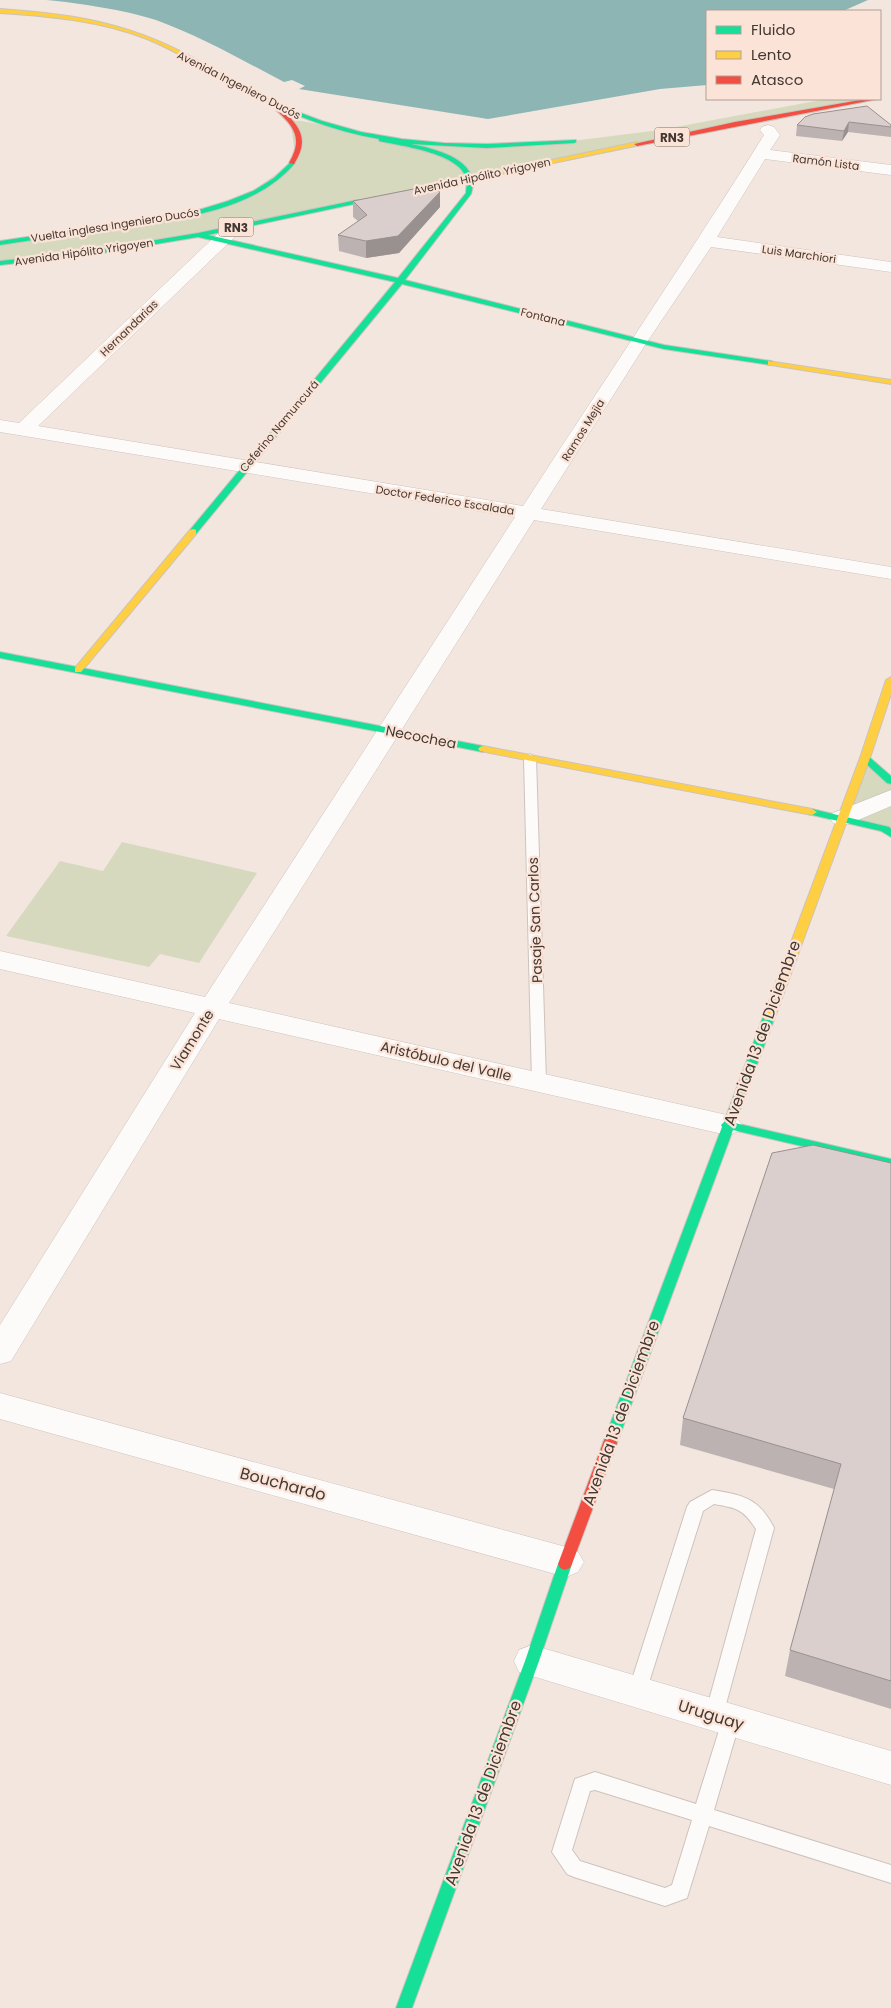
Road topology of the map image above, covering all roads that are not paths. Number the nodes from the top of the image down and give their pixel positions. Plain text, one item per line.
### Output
1 (0, 11) edge
2 (821, 100) edge
3 (856, 100) edge
4 (271, 104) junction
5 (736, 124) junction
6 (323, 125) junction
7 (660, 130) junction
8 (768, 130) joint
9 (624, 135) dead end
10 (584, 140) dead end
11 (760, 154) junction
12 (511, 157) dead end
13 (476, 163) dead end
14 (462, 166) junction
15 (442, 169) dead end
16 (891, 170) edge
17 (469, 178) junction
18 (261, 204) dead end
19 (229, 233) junction
20 (198, 235) junction
21 (706, 241) junction
22 (0, 243) edge
23 (0, 257) edge
24 (0, 263) edge
25 (891, 267) edge
26 (400, 281) junction
27 (638, 342) junction
28 (891, 382) edge
29 (0, 426) edge
30 (23, 430) junction
31 (245, 468) junction
32 (529, 514) junction
33 (891, 573) edge
34 (0, 655) edge
35 (78, 670) junction
36 (891, 680) edge
37 (390, 731) junction
38 (530, 758) junction
39 (864, 758) junction
40 (891, 781) edge
41 (891, 797) edge
42 (842, 818) junction
43 (891, 834) edge
44 (0, 960) edge
45 (211, 1009) junction
46 (540, 1082) junction
47 (728, 1125) junction
48 (891, 1163) edge
49 (0, 1352) edge
50 (0, 1406) edge
51 (566, 1562) junction
52 (532, 1661) junction
53 (637, 1692) junction
54 (722, 1718) junction
55 (891, 1768) edge
56 (704, 1816) junction
57 (891, 1874) edge
58 (404, 2008) edge

1 - 4 main road, Avenida Ingeniero Ducós
2 - 7 main road, RN3
3 - 5 main road, Avenida Hipólito Yrigoyen / RN3
4 - 6 main road, Avenida Ingeniero Ducós
4 - 22 main road, Vuelta inglesa Ingeniero Ducós
5 - 8 main road
5 - 17 main road, Avenida Hipólito Yrigoyen / RN3
6 - 10 main road, Avenida Ingeniero Ducós
6 - 14 main road
7 - 9 main road, RN3
7 - 12 main road
8 - 11 street, Ramos Mejia
11 - 16 street, Ramón Lista
11 - 21 street, Ramos Mejia
13 - 14 main road
14 - 15 main road
14 - 17 main road
17 - 19 main road, Avenida Hipólito Yrigoyen / RN3
17 - 26 main road, Ceferino Namuncurá
18 - 23 main road
19 - 20 main road, Avenida Hipólito Yrigoyen / RN3
19 - 20 main road, Fontana
19 - 26 main road, Fontana
19 - 30 street, Hernandarias
20 - 24 main road, Avenida Hipólito Yrigoyen / RN3
21 - 25 street, Luis Marchiori
21 - 27 street, Ramos Mejia
26 - 27 main road, Fontana
26 - 31 main road, Ceferino Namuncurá
27 - 28 main road, Fontana
27 - 32 street, Ramos Mejia
29 - 30 street, Doctor Federico Escalada
30 - 31 street, Doctor Federico Escalada
31 - 32 street, Doctor Federico Escalada
31 - 35 main road, Ceferino Namuncurá
32 - 33 street, Doctor Federico Escalada
32 - 37 street, Ramos Mejia
34 - 35 main road, Necochea
35 - 37 main road, Necochea
36 - 39 main road, Avenida 13 de Diciembre
37 - 38 main road, Necochea
37 - 45 street, Viamonte
38 - 42 main road, Necochea
38 - 46 lane, Pasaje San Carlos
39 - 40 main road
39 - 42 main road, Avenida 13 de Diciembre
41 - 42 street
42 - 43 main road, Necochea
42 - 47 main road, Avenida 13 de Diciembre
44 - 45 street, Aristóbulo del Valle
45 - 46 street, Aristóbulo del Valle
45 - 49 street, Viamonte
46 - 47 street, Aristóbulo del Valle
47 - 48 main road, Aristóbulo del Valle
47 - 51 main road, Avenida 13 de Diciembre
50 - 51 street, Bouchardo
51 - 52 main road, Avenida 13 de Diciembre
52 - 53 street, Uruguay
52 - 58 main road, Avenida 13 de Diciembre
53 - 54 street, Uruguay
53 - 54 lane
54 - 55 street, Uruguay
54 - 56 lane
56 - 56 lane
56 - 57 lane

